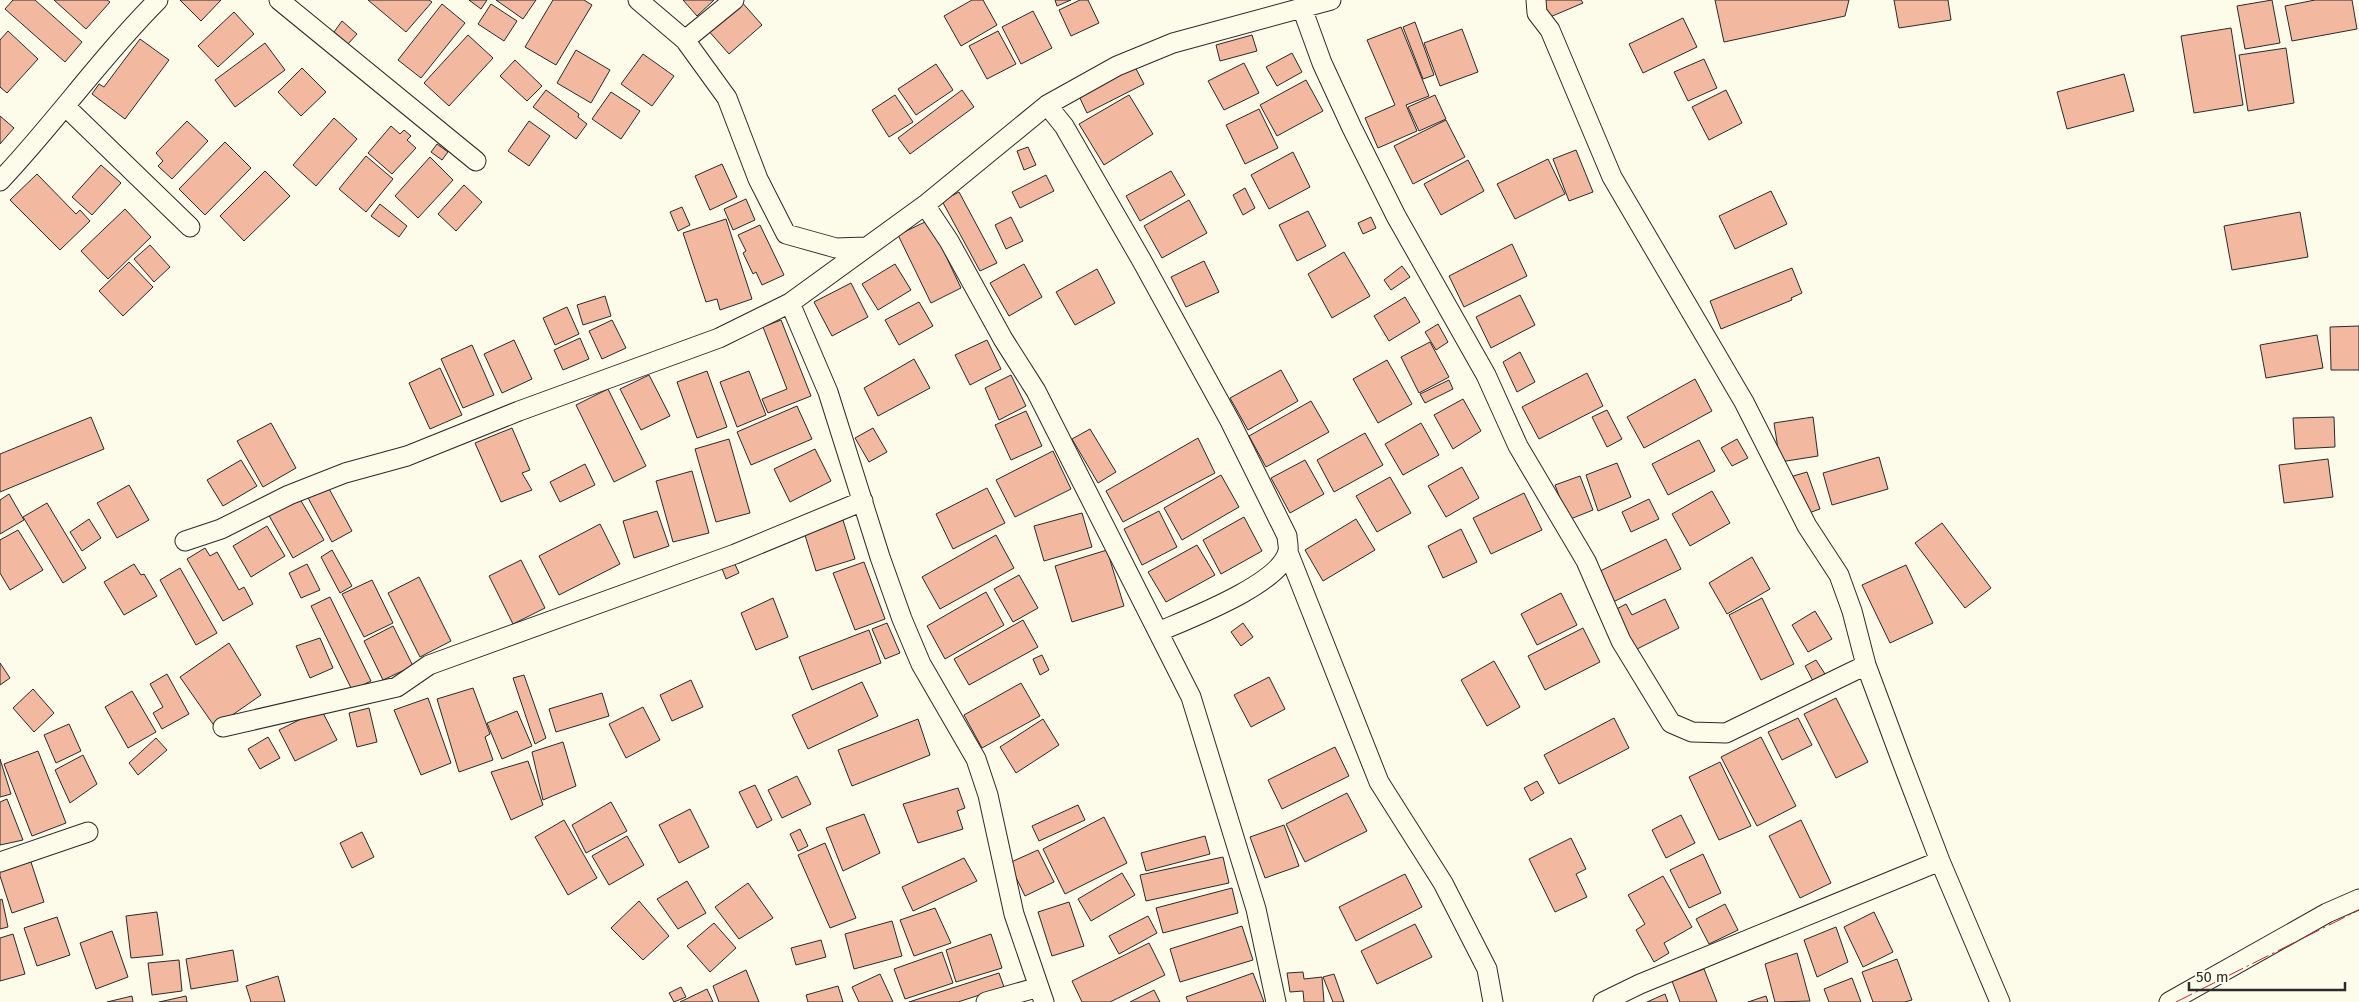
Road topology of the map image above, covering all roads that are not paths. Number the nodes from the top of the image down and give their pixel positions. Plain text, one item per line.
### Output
1 (158, 0) edge
2 (278, 0) edge
3 (638, 0) edge
4 (734, 0) edge
5 (1331, 0) edge
6 (1536, 0) edge
7 (1302, 8) junction
8 (685, 40) junction
9 (1047, 105) junction
10 (65, 106) junction
11 (476, 161) dead end
12 (0, 181) edge
13 (925, 206) junction
14 (190, 227) dead end
15 (866, 247) junction
16 (790, 303) junction
17 (863, 501) junction
18 (185, 541) dead end
19 (1288, 552) junction
20 (1158, 632) junction
21 (1866, 665) junction
22 (223, 727) dead end
23 (88, 832) dead end
24 (1940, 861) junction
25 (0, 862) edge
26 (2359, 899) edge
27 (1042, 994) edge
28 (986, 1002) edge
29 (1276, 1002) edge
30 (1493, 1002) edge
31 (1603, 1002) edge
32 (2000, 1002) edge
33 (2169, 1002) edge

1 - 10 street
2 - 11 street
3 - 8 street
4 - 8 street
5 - 7 street
6 - 21 street
7 - 9 street
7 - 21 street
8 - 15 street
9 - 13 street
9 - 19 street
10 - 12 street
10 - 14 street
13 - 15 street
13 - 20 street
15 - 16 street
16 - 17 street
16 - 18 street
17 - 22 street
17 - 27 street
19 - 20 street
19 - 30 street
20 - 29 street
21 - 24 street
23 - 25 street
24 - 31 street
24 - 32 street
26 - 33 street
27 - 28 street

